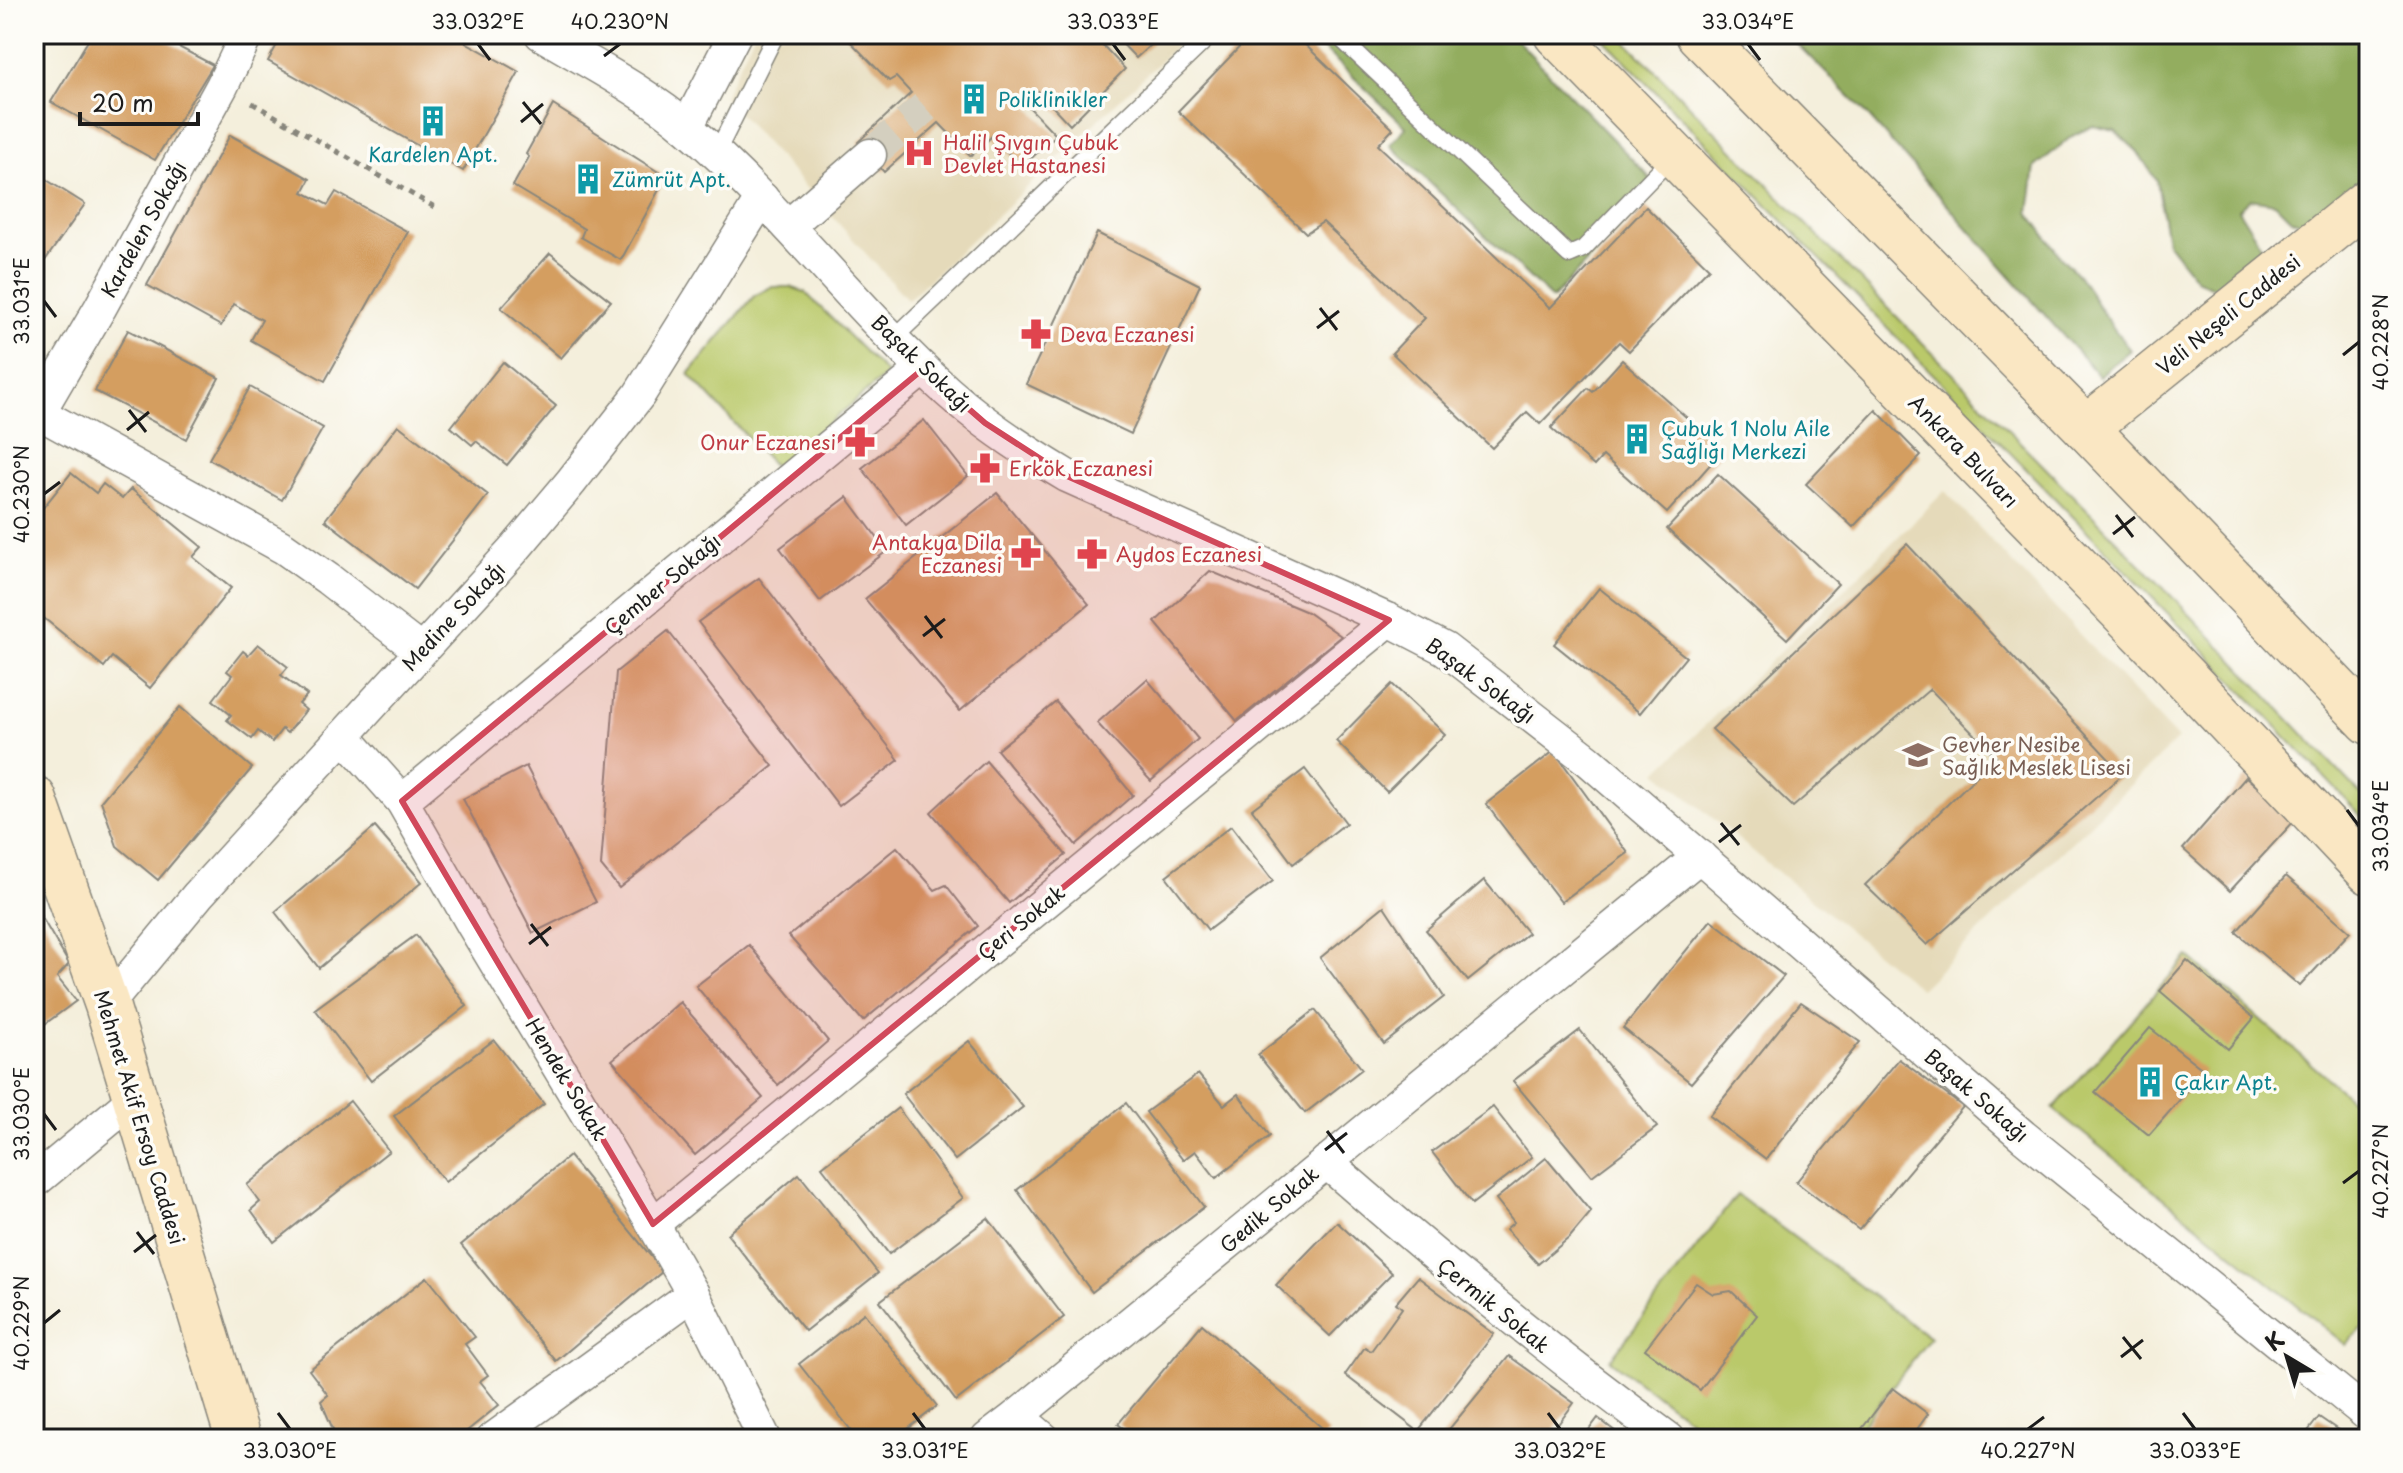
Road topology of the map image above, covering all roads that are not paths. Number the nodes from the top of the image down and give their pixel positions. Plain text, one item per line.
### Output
1 (247, 34) edge
2 (541, 34) edge
3 (735, 34) edge
4 (776, 34) edge
5 (1212, 34) edge
6 (1336, 34) edge
7 (1556, 34) edge
8 (1698, 34) edge
9 (687, 127) junction
10 (716, 154) junction
11 (870, 155) tunnel mouth
12 (1674, 155) junction
13 (762, 198) junction
14 (2369, 200) edge
15 (788, 226) junction
16 (894, 338) junction
17 (923, 369) junction
18 (36, 417) edge
19 (2086, 428) junction
20 (1389, 620) junction
21 (421, 651) junction
22 (2369, 722) edge
23 (344, 736) junction
24 (34, 798) edge
25 (402, 801) junction
26 (1700, 856) junction
27 (2369, 872) edge
28 (107, 1005) junction
29 (135, 1098) junction
30 (1326, 1162) junction
31 (34, 1182) edge
32 (653, 1224) junction
33 (693, 1294) junction
34 (1017, 1416) junction
35 (2369, 1416) edge
36 (238, 1439) edge
37 (493, 1439) edge
38 (765, 1439) edge
39 (987, 1439) edge
40 (1044, 1439) edge
41 (1669, 1439) edge

1 - 18 street, Kardelen Sokağı
2 - 9 street, Başak Sokağı
3 - 9 street
4 - 10 lane
5 - 16 lane
6 - 12 lane
7 - 12 main road, Ankara Bulvarı
8 - 19 main road
9 - 10 street, Başak Sokağı
10 - 13 street, Başak Sokağı
11 - 15 street
12 - 27 main road, Ankara Bulvarı
13 - 15 street, Başak Sokağı
13 - 21 street, Medine Sokağı
14 - 19 main road, Veli Neşeli Caddesi
15 - 16 street, Başak Sokağı
16 - 17 street, Başak Sokağı
17 - 20 street, Başak Sokağı
17 - 25 street, Çember Sokağı
18 - 21 street
19 - 22 main road
20 - 26 street, Başak Sokağı
20 - 32 street, Çeri Sokak
21 - 23 street, Medine Sokağı
23 - 25 street, Hendek Sokak
23 - 28 street, Medine Sokağı
24 - 28 main road, Mehmet Akif Ersoy Caddesi
25 - 32 street, Hendek Sokak
26 - 30 street, Gedik Sokak
26 - 35 street, Başak Sokağı
28 - 29 main road, Mehmet Akif Ersoy Caddesi
29 - 31 street
29 - 36 main road, Mehmet Akif Ersoy Caddesi
30 - 34 street, Gedik Sokak
30 - 41 street, Çermik Sokak
32 - 33 street, Hendek Sokak
33 - 37 street
33 - 38 street, Hendek Sokak
34 - 39 street, Gedik Sokak
34 - 40 street

